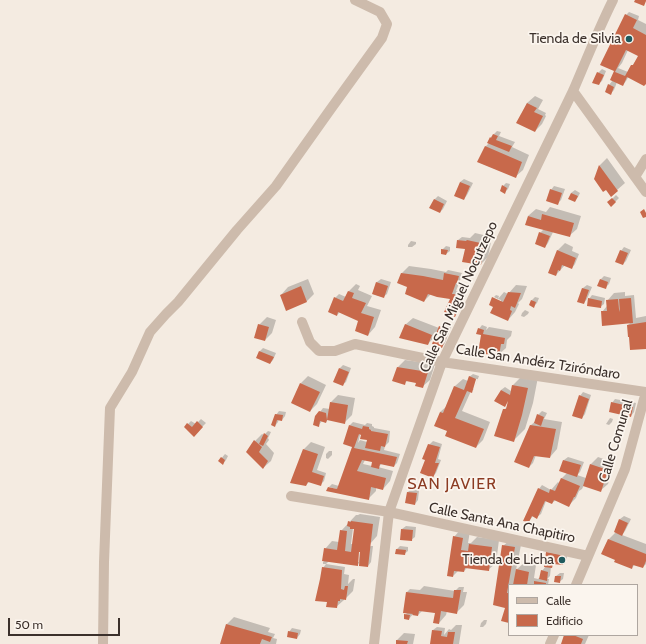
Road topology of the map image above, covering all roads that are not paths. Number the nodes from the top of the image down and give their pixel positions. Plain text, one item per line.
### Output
1 (355, 0) edge
2 (613, 0) edge
3 (573, 91) junction
4 (646, 158) edge
5 (635, 177) junction
6 (646, 192) edge
7 (302, 322) dead end
8 (442, 362) junction
9 (646, 393) edge
10 (291, 496) dead end
11 (389, 512) junction
12 (588, 556) junction
13 (576, 584) edge
14 (103, 644) edge
15 (374, 644) edge

1 - 14 street
2 - 3 street, Calle San Miguel Nocutzepo
3 - 5 street
3 - 8 street, Calle San Miguel Nocutzepo
4 - 5 street
5 - 6 street
7 - 8 street, Calle San Andérz Tziróndaro
8 - 9 street, Calle San Andérz Tziróndaro
8 - 11 street, Calle San Miguel Nocutzepo
9 - 12 street, Calle Comunal
10 - 11 street, Calle Santa Ana Chapitiro
11 - 12 street, Calle Santa Ana Chapitiro
11 - 15 street, Calle San Miguel Nocutzepo
12 - 13 street, Calle Comunal

